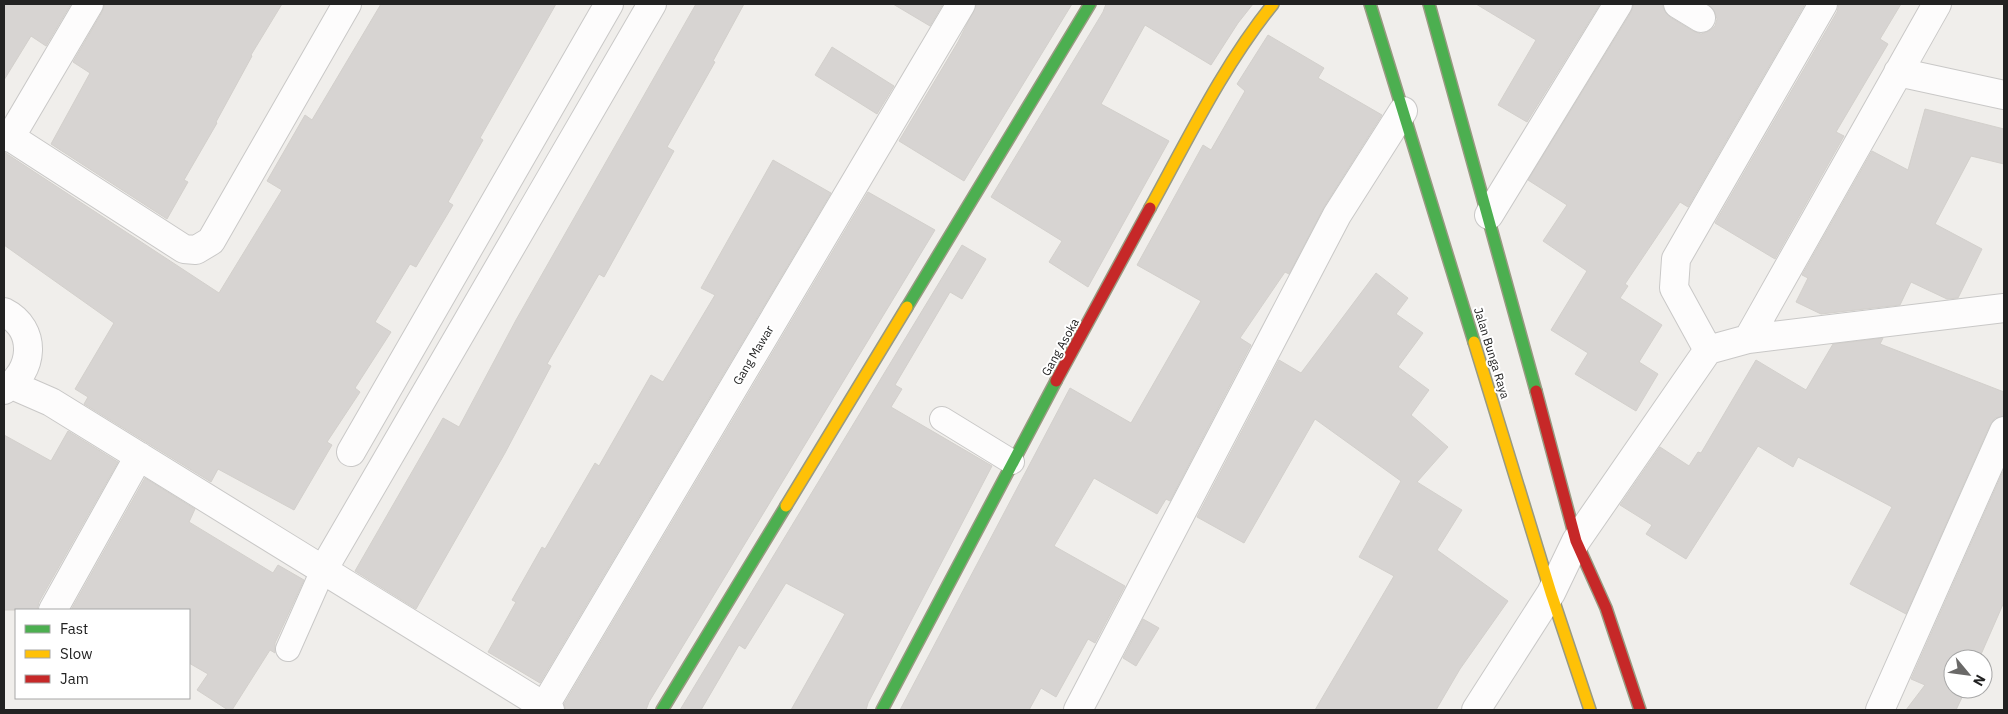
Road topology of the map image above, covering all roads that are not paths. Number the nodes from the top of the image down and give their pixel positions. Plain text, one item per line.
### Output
1 (89, 4) edge
2 (347, 4) edge
3 (608, 4) edge
4 (652, 4) edge
5 (961, 4) edge
6 (1090, 4) edge
7 (1273, 4) edge
8 (1370, 4) edge
9 (1430, 4) edge
10 (1618, 4) edge
11 (1678, 4) edge
12 (1822, 4) edge
13 (1937, 4) edge
14 (1701, 18) dead end
15 (1898, 72) junction
16 (2004, 95) edge
17 (1403, 111) junction
18 (7, 135) edge
19 (1489, 215) junction
20 (2004, 308) edge
21 (4, 312) edge
22 (1748, 339) junction
23 (1708, 350) junction
24 (8, 387) edge
25 (942, 419) dead end
26 (2004, 431) edge
27 (351, 452) dead end
28 (139, 456) junction
29 (1012, 462) junction
30 (1576, 541) junction
31 (323, 570) junction
32 (1551, 593) junction
33 (54, 609) edge
34 (288, 649) dead end
35 (547, 708) edge
36 (662, 710) edge
37 (882, 710) edge
38 (1078, 710) edge
39 (1476, 710) edge
40 (1590, 710) edge
41 (1640, 710) edge
42 (1880, 710) edge

1 - 18 street
2 - 18 street
3 - 27 street
4 - 31 street
5 - 35 street, Gang Mawar
6 - 36 street
7 - 29 street, Gang Asoka
8 - 17 street, Jalan Bunga Raya
9 - 19 street
10 - 19 street
11 - 14 street
12 - 23 street
13 - 15 street
15 - 16 street
15 - 22 street
17 - 32 street, Jalan Bunga Raya
17 - 38 street
19 - 30 street
20 - 22 street
21 - 24 street
22 - 23 street
23 - 30 street
24 - 28 street
25 - 29 lane
26 - 42 street
28 - 31 street
28 - 33 street
29 - 37 street, Gang Asoka
30 - 32 street
30 - 41 street
31 - 34 lane
31 - 35 street
32 - 39 street
32 - 40 street, Jalan Bunga Raya

